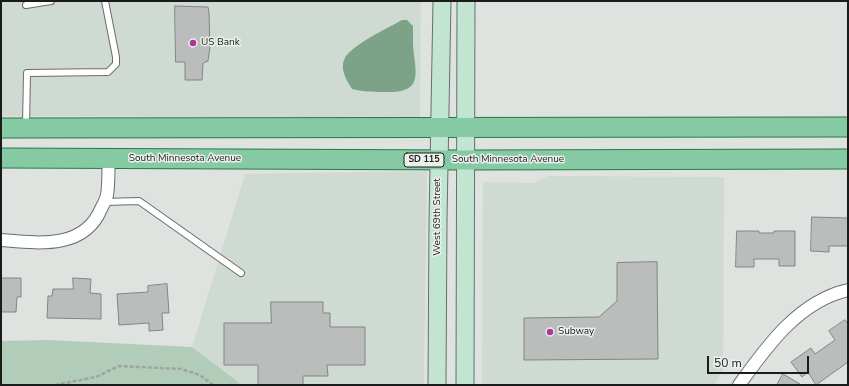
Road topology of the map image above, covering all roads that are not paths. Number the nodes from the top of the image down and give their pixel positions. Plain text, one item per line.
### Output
1 (51, 1) edge
2 (105, 1) edge
3 (442, 1) edge
4 (466, 1) edge
5 (26, 5) dead end
6 (848, 127) edge
7 (1, 128) edge
8 (26, 128) junction
9 (440, 128) junction
10 (465, 128) junction
11 (1, 158) edge
12 (109, 158) junction
13 (848, 159) edge
14 (438, 160) junction
15 (466, 160) junction
16 (104, 202) junction
17 (1, 240) edge
18 (241, 273) dead end
19 (848, 290) edge
20 (437, 385) edge
21 (465, 385) edge
22 (739, 385) edge

1 - 5 lane
2 - 8 lane
3 - 9 main road, West 69th Street
4 - 10 main road
6 - 10 main road
7 - 8 main road
8 - 9 main road
9 - 10 main road
9 - 14 main road, West 69th Street
10 - 15 main road
11 - 12 main road, South Minnesota Avenue / SD 115
12 - 14 main road, South Minnesota Avenue / SD 115
12 - 16 street
13 - 15 main road, South Minnesota Avenue / SD 115
14 - 15 main road, South Minnesota Avenue / SD 115
14 - 20 main road, West 69th Street
15 - 21 main road
16 - 17 street
16 - 18 lane
19 - 22 street

